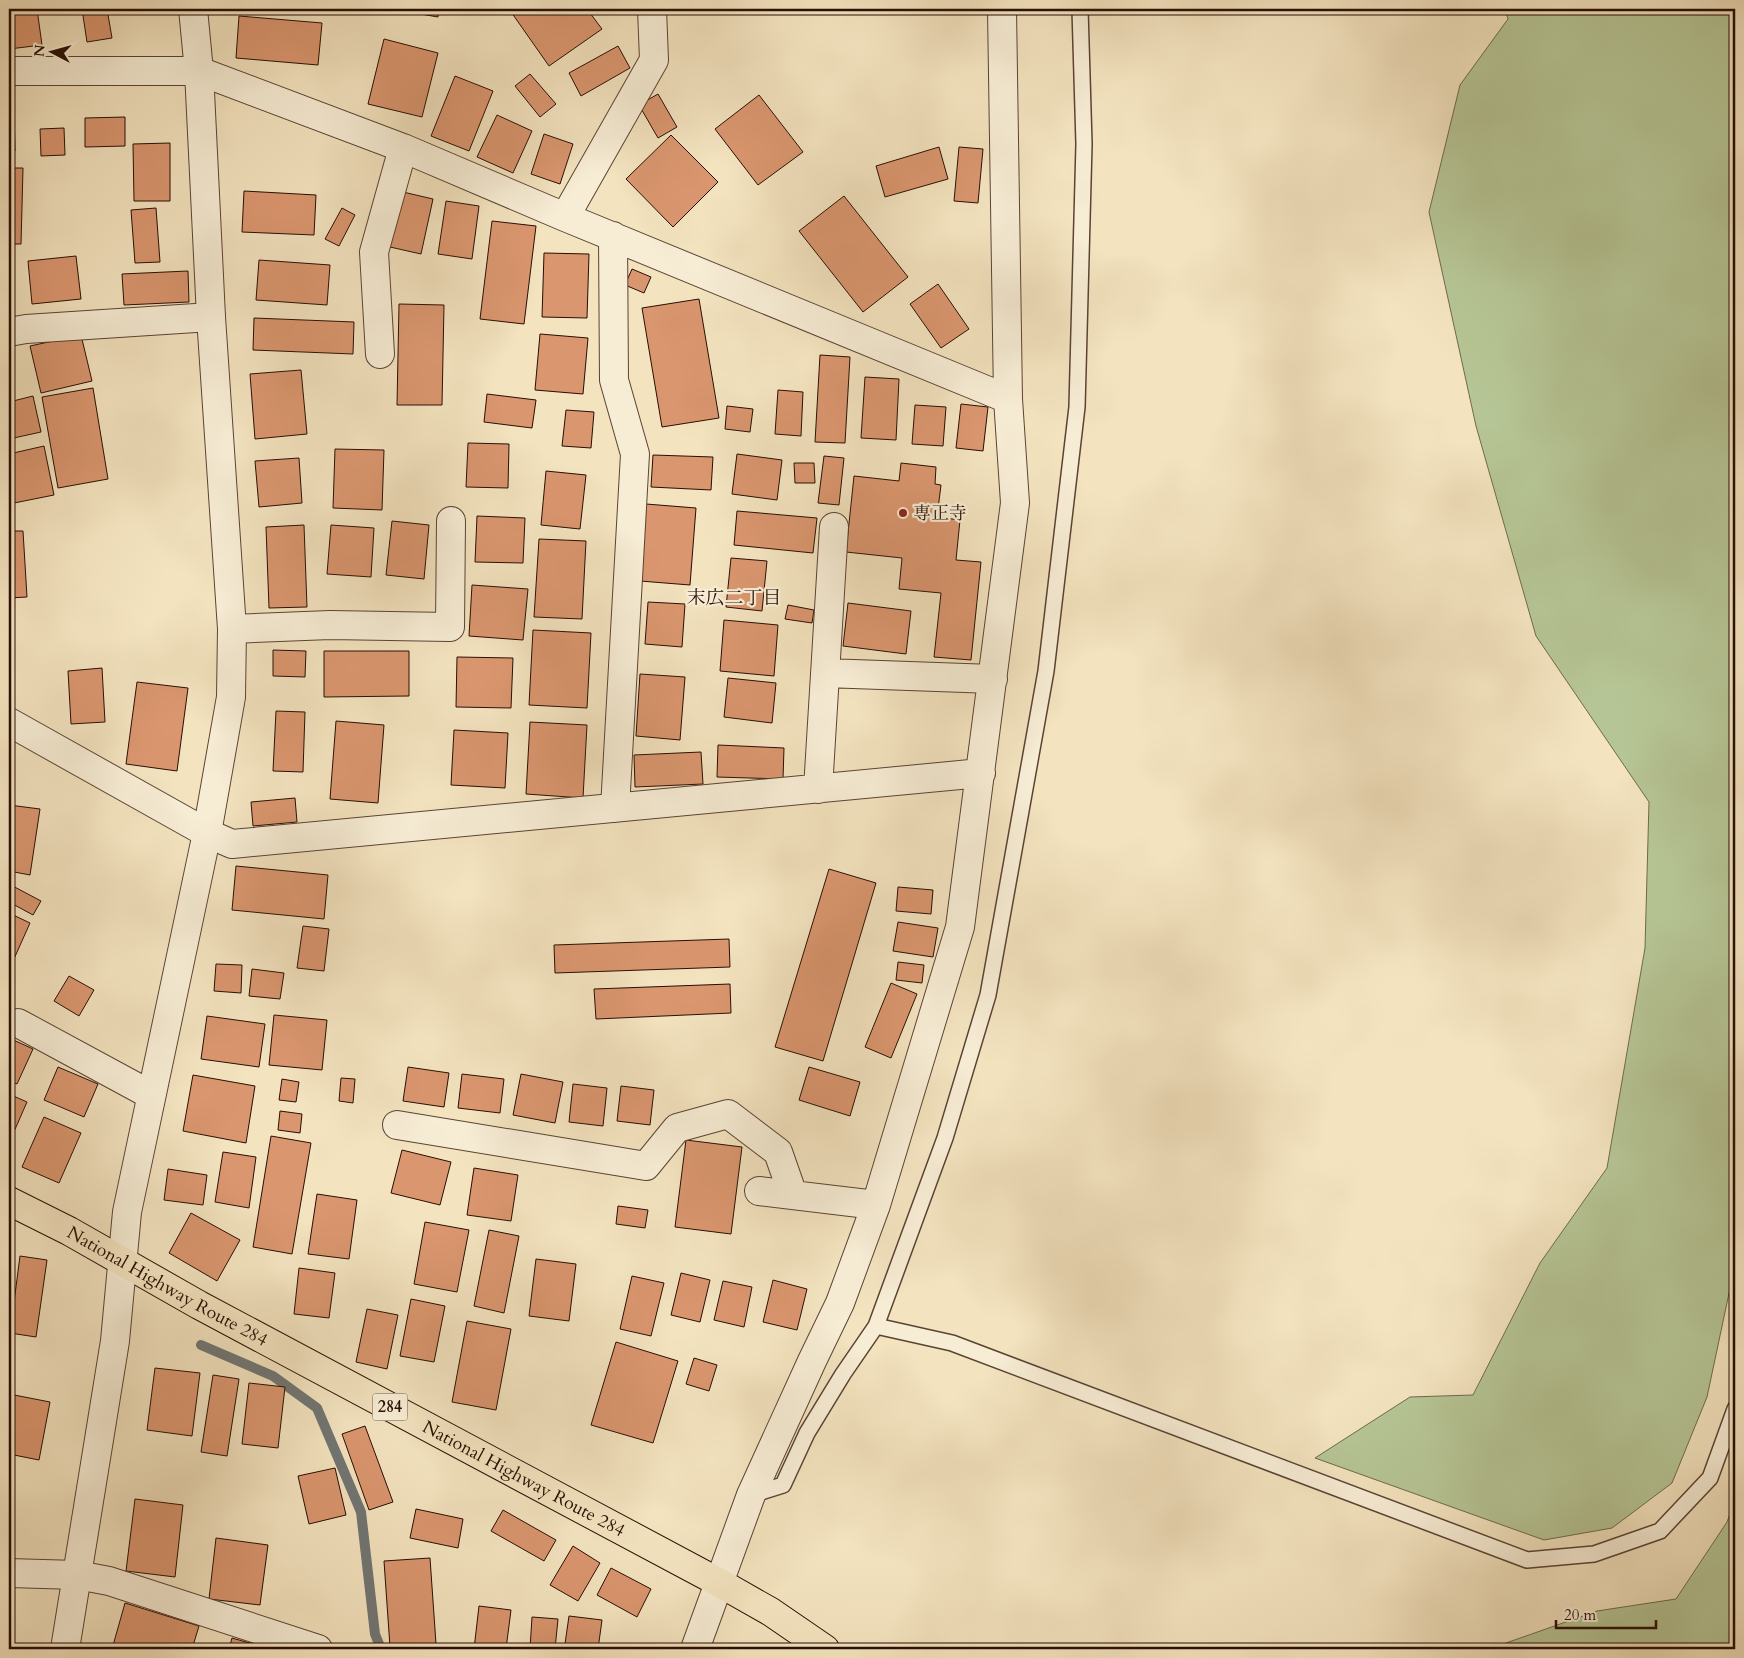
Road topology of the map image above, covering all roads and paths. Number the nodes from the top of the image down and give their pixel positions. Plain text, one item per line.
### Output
1 (193, 9) edge
2 (652, 9) edge
3 (1002, 9) edge
4 (1080, 9) edge
5 (9, 71) edge
6 (199, 71) junction
7 (403, 148) junction
8 (565, 217) junction
9 (613, 236) junction
10 (211, 317) junction
11 (9, 332) edge
12 (380, 354) dead end
13 (1008, 400) junction
14 (450, 521) dead end
15 (834, 527) dead end
16 (232, 629) junction
17 (825, 673) junction
18 (993, 679) junction
19 (9, 722) edge
20 (981, 773) junction
21 (818, 789) junction
22 (615, 808) junction
23 (207, 833) junction
24 (18, 1022) dead end
25 (151, 1095) junction
26 (397, 1125) dead end
27 (759, 1191) dead end
28 (793, 1195) junction
29 (9, 1201) edge
30 (876, 1205) junction
31 (121, 1262) junction
32 (876, 1326) junction
33 (1735, 1409) edge
34 (751, 1495) junction
35 (9, 1573) edge
36 (77, 1575) junction
37 (720, 1583) junction
38 (66, 1649) edge
39 (318, 1649) edge
40 (695, 1649) edge
41 (824, 1649) edge

1 - 6 street
2 - 8 street
3 - 13 street
4 - 32 lane
5 - 6 street
6 - 7 street
6 - 10 street
7 - 8 street
7 - 12 street
8 - 9 street
9 - 13 street
9 - 22 street
10 - 11 street
10 - 16 street
13 - 18 street
14 - 16 street
15 - 17 street
16 - 23 street
17 - 18 street
17 - 21 street
18 - 20 street
19 - 23 street
20 - 21 street
20 - 30 street
21 - 22 street
22 - 23 street
23 - 25 street
24 - 25 street
25 - 31 street
26 - 28 street
27 - 28 street
28 - 30 street
29 - 31 highway, National Highway Route 284 / 284
30 - 34 street
31 - 36 street
31 - 37 highway, National Highway Route 284 / 284
32 - 33 lane
32 - 34 lane
34 - 37 street
35 - 36 street
36 - 38 street
36 - 39 street
37 - 40 street
37 - 41 highway, National Highway Route 284 / 284

